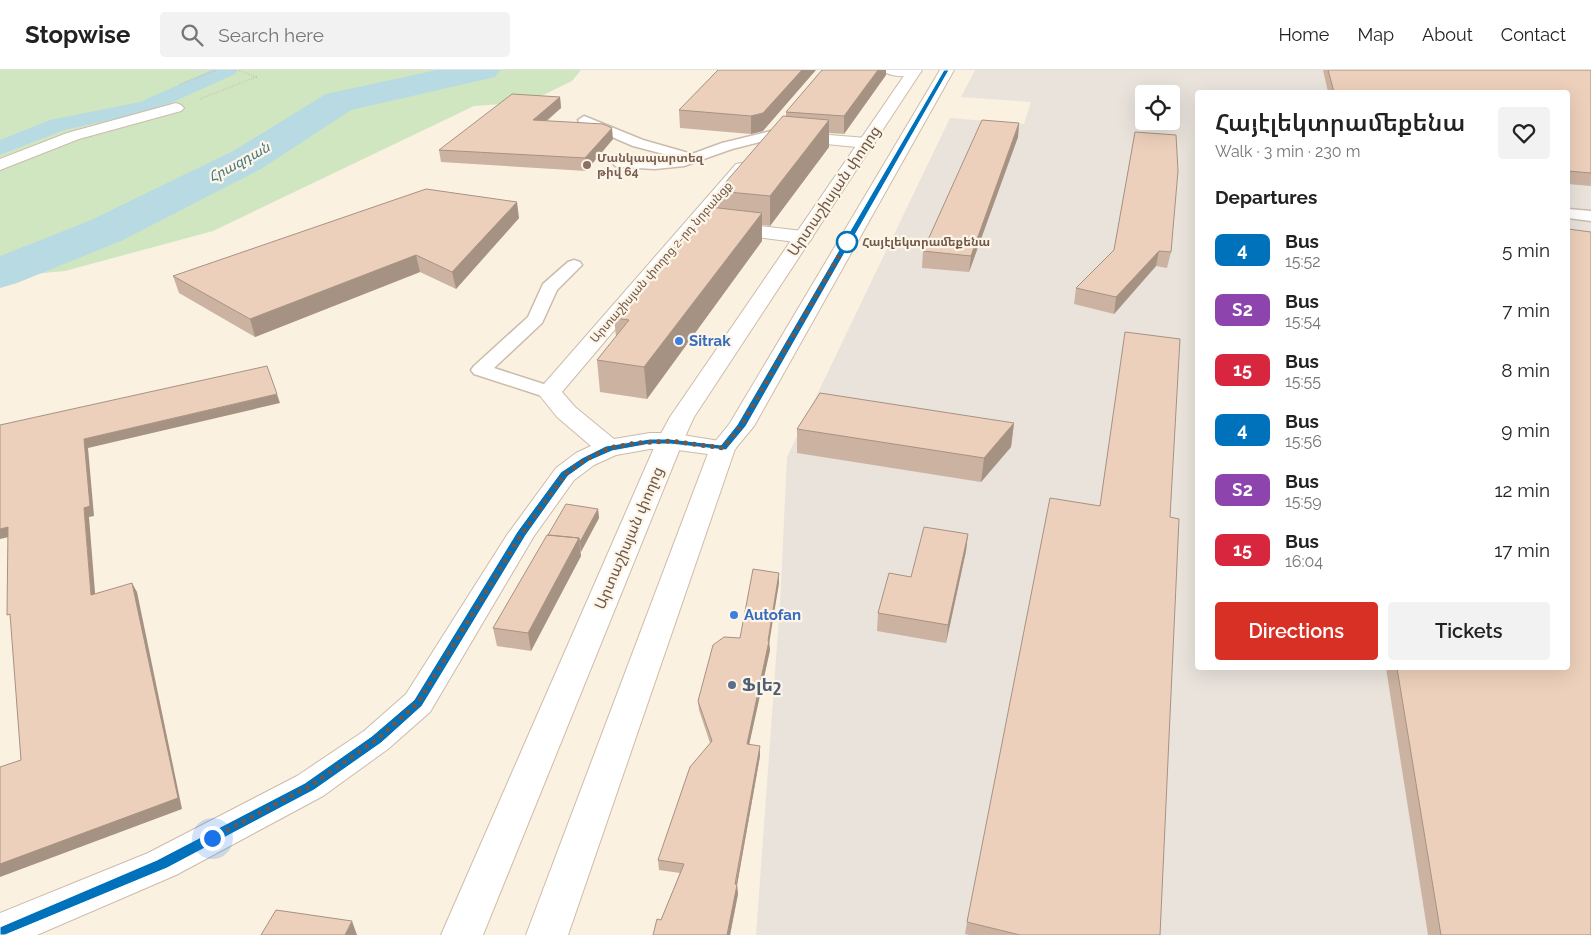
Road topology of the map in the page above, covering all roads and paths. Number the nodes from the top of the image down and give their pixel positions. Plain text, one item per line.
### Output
1 (238, 70) edge
2 (889, 70) edge
3 (947, 70) edge
4 (915, 71) edge
5 (176, 108) joint
6 (584, 120) dead end
7 (783, 120) edge
8 (771, 135) junction
9 (866, 143) junction
10 (695, 158) junction
11 (620, 163) dead end
12 (0, 165) edge
13 (1570, 214) edge
14 (1591, 216) edge
15 (693, 225) junction
16 (804, 237) junction
17 (574, 266) dead end
18 (549, 392) junction
19 (670, 441) junction
20 (609, 448) junction
21 (723, 448) junction
22 (0, 932) edge
23 (462, 935) edge
24 (547, 935) edge

1 - 5 path
2 - 4 main road
3 - 21 main road
4 - 9 main road, Արտաշիսյան փողոց
5 - 12 main road
6 - 10 lane
7 - 8 main road, Արտաշիսյան փողոց 2-րդ նրբանցք
8 - 9 main road
8 - 10 lane
8 - 15 main road, Արտաշիսյան փողոց 2-րդ նրբանցք
9 - 16 main road, Արտաշիսյան փողոց
10 - 11 lane
13 - 14 lane
15 - 16 main road
15 - 18 main road, Արտաշիսյան փողոց 2-րդ նրբանցք
16 - 19 main road, Արտաշիսյան փողոց
17 - 18 lane
18 - 20 main road
19 - 20 main road
19 - 21 main road
19 - 23 main road, Արտաշիսյան փողոց
20 - 22 main road
21 - 24 main road

